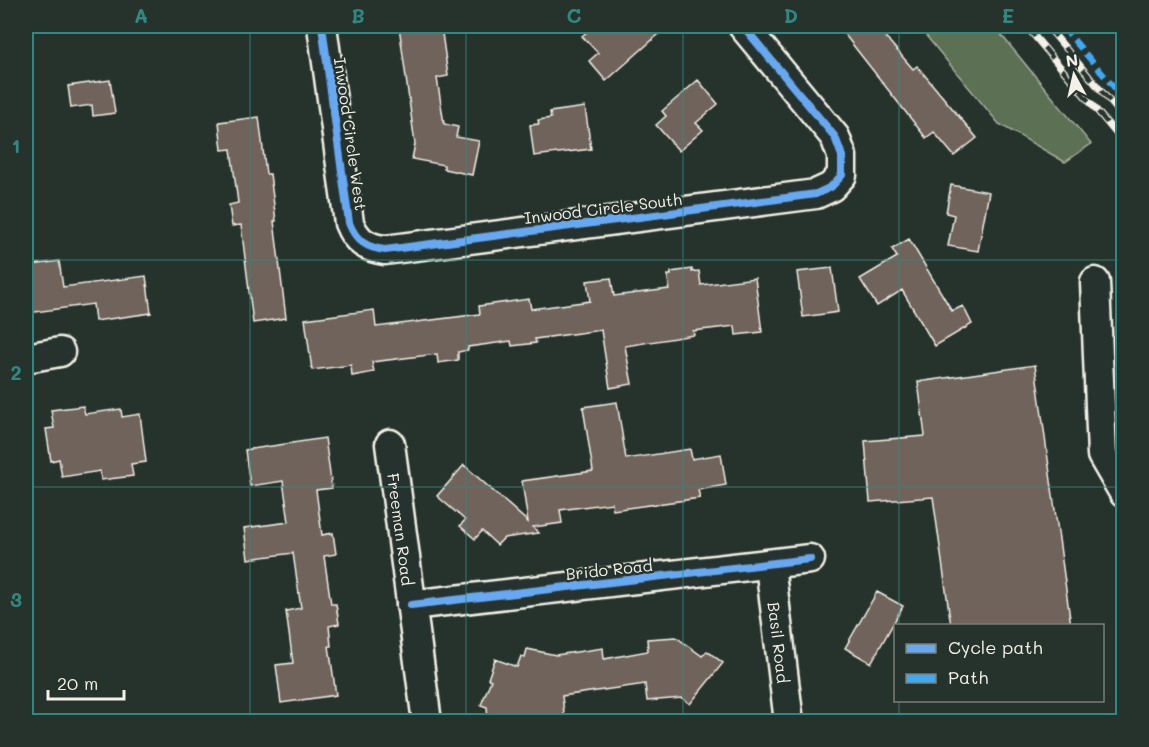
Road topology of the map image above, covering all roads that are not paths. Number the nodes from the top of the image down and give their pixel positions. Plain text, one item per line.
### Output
1 (322, 26) edge
2 (743, 26) edge
3 (362, 243) joint
4 (1095, 282) dead end
5 (60, 352) dead end
6 (26, 358) edge
7 (390, 444) dead end
8 (1124, 492) edge
9 (810, 559) dead end
10 (770, 564) junction
11 (411, 605) junction
12 (427, 722) edge
13 (789, 722) edge

1 - 3 street, Inwood Circle West
2 - 3 street, Inwood Circle South
4 - 8 street
5 - 6 street
7 - 11 street, Freeman Road
9 - 10 street, Brido Road
10 - 11 street, Brido Road
10 - 13 street, Basil Road
11 - 12 street, Freeman Road

